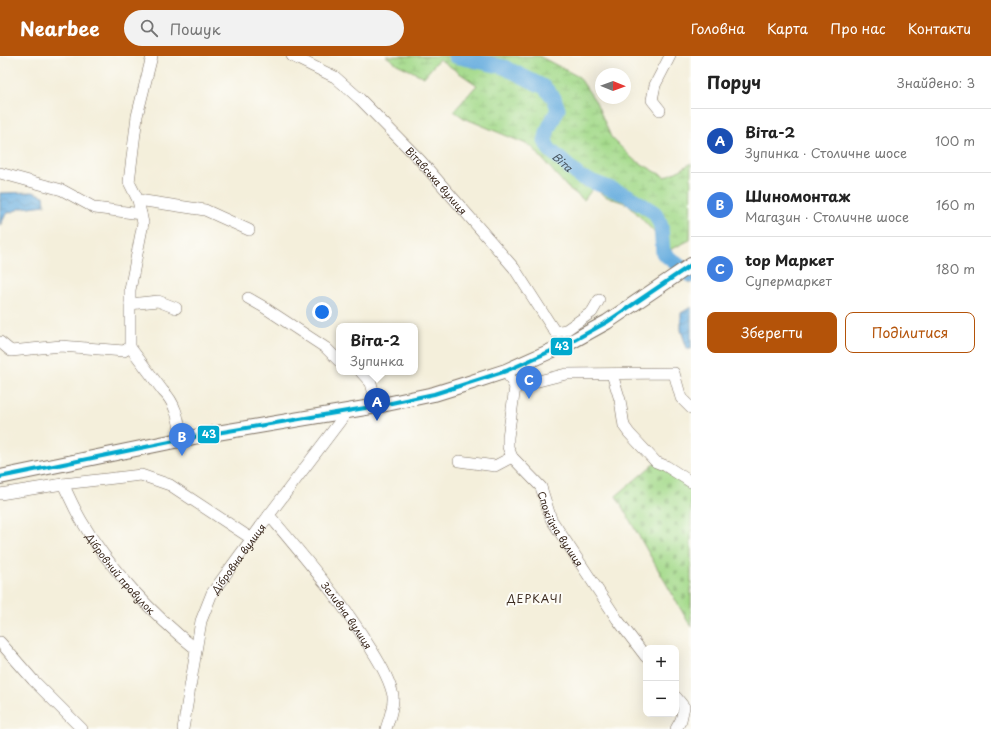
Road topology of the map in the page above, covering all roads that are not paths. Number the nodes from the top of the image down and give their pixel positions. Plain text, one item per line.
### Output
1 (152, 56) edge
2 (292, 56) edge
3 (670, 56) edge
4 (660, 110) dead end
5 (0, 173) edge
6 (138, 200) junction
7 (141, 214) junction
8 (249, 230) dead end
9 (691, 265) edge
10 (248, 298) dead end
11 (599, 300) dead end
12 (130, 304) junction
13 (176, 308) dead end
14 (0, 342) edge
15 (130, 348) junction
16 (336, 358) edge
17 (506, 371) junction
18 (612, 374) junction
19 (364, 375) edge
20 (515, 387) junction
21 (376, 406) junction
22 (691, 408) edge
23 (347, 412) junction
24 (182, 440) junction
25 (512, 457) junction
26 (460, 461) dead end
27 (0, 477) edge
28 (691, 482) edge
29 (63, 484) junction
30 (0, 494) edge
31 (269, 515) junction
32 (252, 539) junction
33 (0, 642) edge
34 (196, 649) junction
35 (643, 653) edge
36 (679, 701) edge
37 (82, 729) edge
38 (183, 729) edge
39 (386, 729) edge
40 (676, 729) edge

1 - 6 street
2 - 11 street, Вітавська вулиця
3 - 4 street
5 - 7 street
6 - 7 street
6 - 8 street
7 - 12 street
9 - 17 main road
10 - 16 street
12 - 13 street
12 - 15 street
14 - 15 street
15 - 24 street
17 - 20 street
17 - 21 main road
18 - 20 street
18 - 22 street
18 - 28 street
19 - 21 street
20 - 25 street
21 - 23 main road
23 - 24 main road
23 - 31 street, Дібровна вулиця
24 - 27 main road
25 - 26 street
25 - 35 street, Спокійна вулиця
29 - 30 street
29 - 32 street
29 - 34 street, Дібровний провулок
31 - 32 street, Дібровна вулиця
31 - 39 street, Заливна вулиця
32 - 34 street, Дібровна вулиця
33 - 37 street
34 - 38 street, Дібровна вулиця
36 - 40 street

